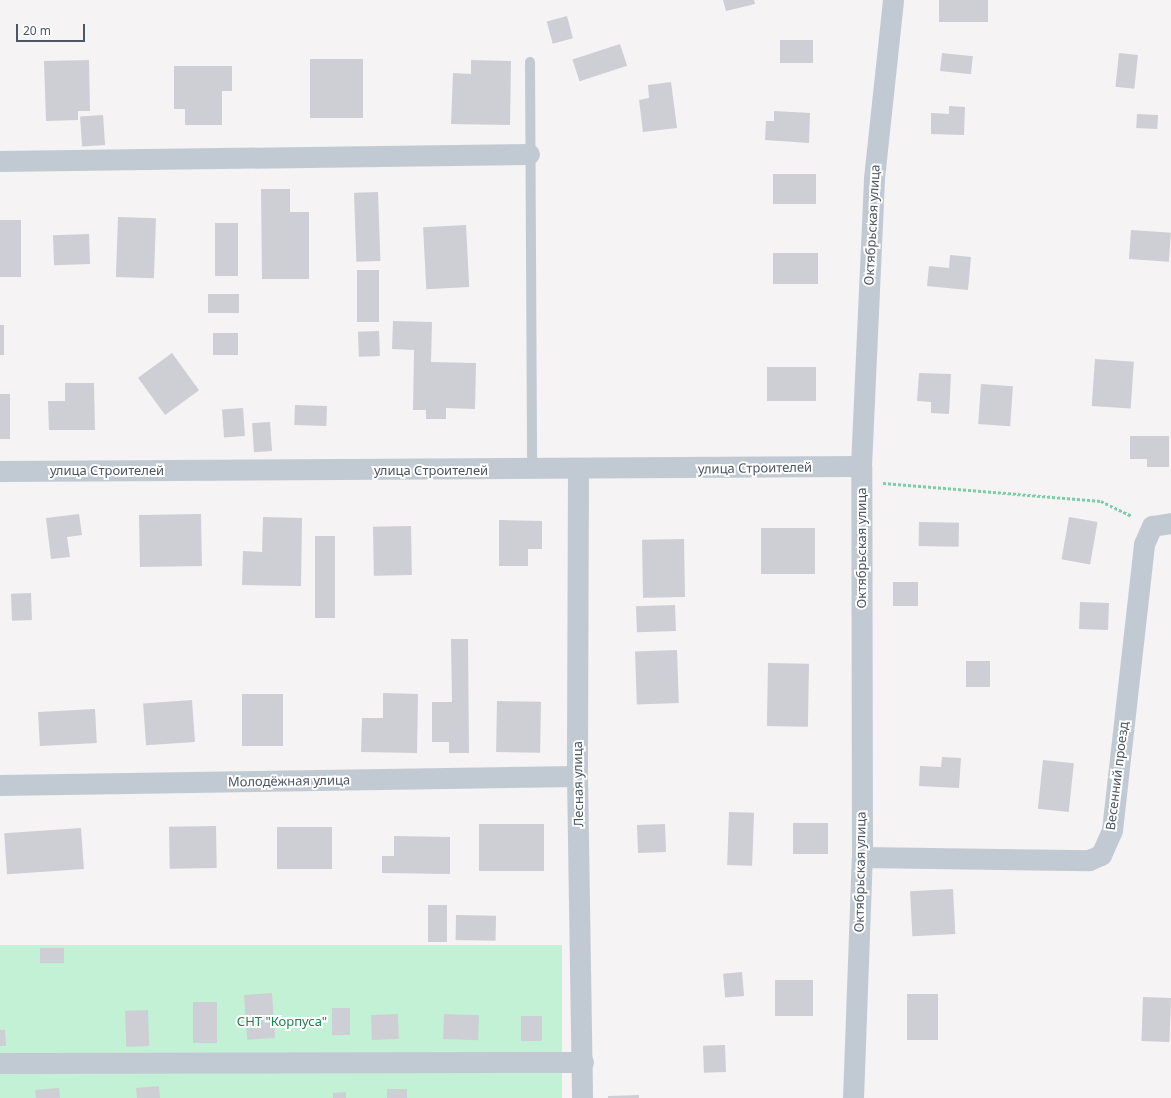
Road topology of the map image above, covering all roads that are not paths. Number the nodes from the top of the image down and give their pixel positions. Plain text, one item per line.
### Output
1 (893, 0) edge
2 (530, 62) dead end
3 (529, 154) junction
4 (0, 161) edge
5 (532, 470) junction
6 (578, 470) junction
7 (0, 471) edge
8 (861, 473) junction
9 (1162, 525) edge
10 (577, 776) junction
11 (0, 785) edge
12 (862, 857) junction
13 (583, 1062) junction
14 (0, 1063) edge
15 (582, 1098) edge
16 (854, 1098) edge

1 - 8 street, Октябрьская улица
2 - 3 lane
3 - 4 street
3 - 5 lane
5 - 6 street, улица Строителей
5 - 7 street, улица Строителей
6 - 8 street, улица Строителей
6 - 10 street, Лесная улица
8 - 12 street, Октябрьская улица
9 - 12 street, Весенний проезд
10 - 11 street, Молодёжная улица
10 - 13 street, Лесная улица
12 - 16 street, Октябрьская улица
13 - 14 street
13 - 15 street, Лесная улица

